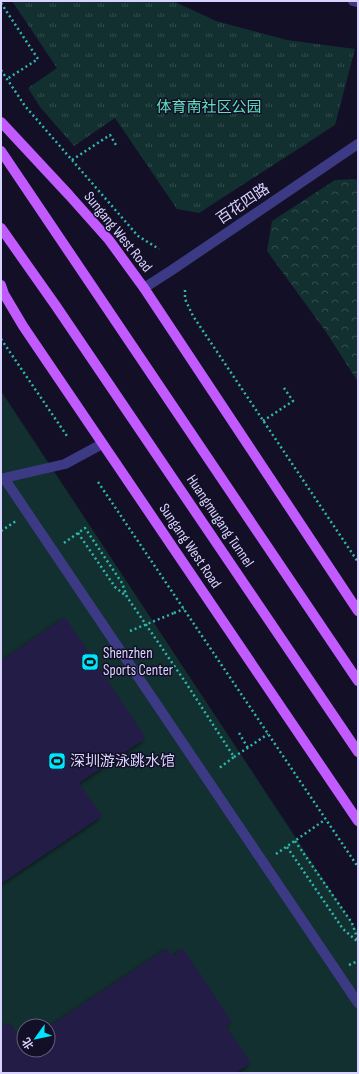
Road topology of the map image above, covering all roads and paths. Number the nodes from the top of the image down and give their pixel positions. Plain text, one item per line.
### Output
1 (353, 1) edge
2 (358, 2) edge
3 (1, 3) edge
4 (1, 70) edge
5 (7, 79) junction
6 (1, 122) edge
7 (358, 144) edge
8 (116, 145) dead end
9 (1, 151) edge
10 (72, 160) junction
11 (1, 228) edge
12 (159, 249) dead end
13 (1, 285) edge
14 (144, 288) junction
15 (185, 290) dead end
16 (1, 339) edge
17 (284, 388) dead end
18 (264, 421) junction
19 (67, 436) dead end
20 (102, 444) junction
21 (3, 478) edge
22 (98, 482) dead end
23 (85, 528) dead end
24 (78, 533) dead end
25 (358, 562) edge
26 (127, 597) junction
27 (184, 609) junction
28 (358, 610) edge
29 (130, 631) dead end
30 (358, 681) edge
31 (239, 733) dead end
32 (268, 734) junction
33 (248, 748) junction
34 (358, 752) edge
35 (234, 757) junction
36 (215, 771) dead end
37 (326, 819) junction
38 (358, 821) edge
39 (295, 841) junction
40 (287, 847) junction
41 (273, 856) dead end
42 (358, 867) edge
43 (358, 941) edge
44 (358, 961) edge
45 (353, 963) dead end
46 (358, 1004) edge

1 - 2 street
3 - 5 path
4 - 5 path
5 - 10 path
6 - 14 main road, Sungang West Road
7 - 14 street, 百花四路
8 - 10 path
9 - 30 main road, Huangmugang Tunnel
10 - 12 path
11 - 34 main road, Huangmugang Tunnel
13 - 20 main road, Sungang West Road
14 - 28 main road, Sungang West Road
15 - 18 path
16 - 19 path
17 - 18 path
18 - 25 path
20 - 21 street
20 - 38 main road, Sungang West Road
21 - 46 street
22 - 27 path
23 - 26 path
24 - 26 path
26 - 35 path
27 - 29 path, bridge
27 - 32 path
31 - 33 path
32 - 33 path
32 - 37 path
33 - 35 path
35 - 36 path
37 - 39 path
37 - 42 path
39 - 40 path
39 - 43 path
40 - 41 path
40 - 43 path
44 - 45 path

